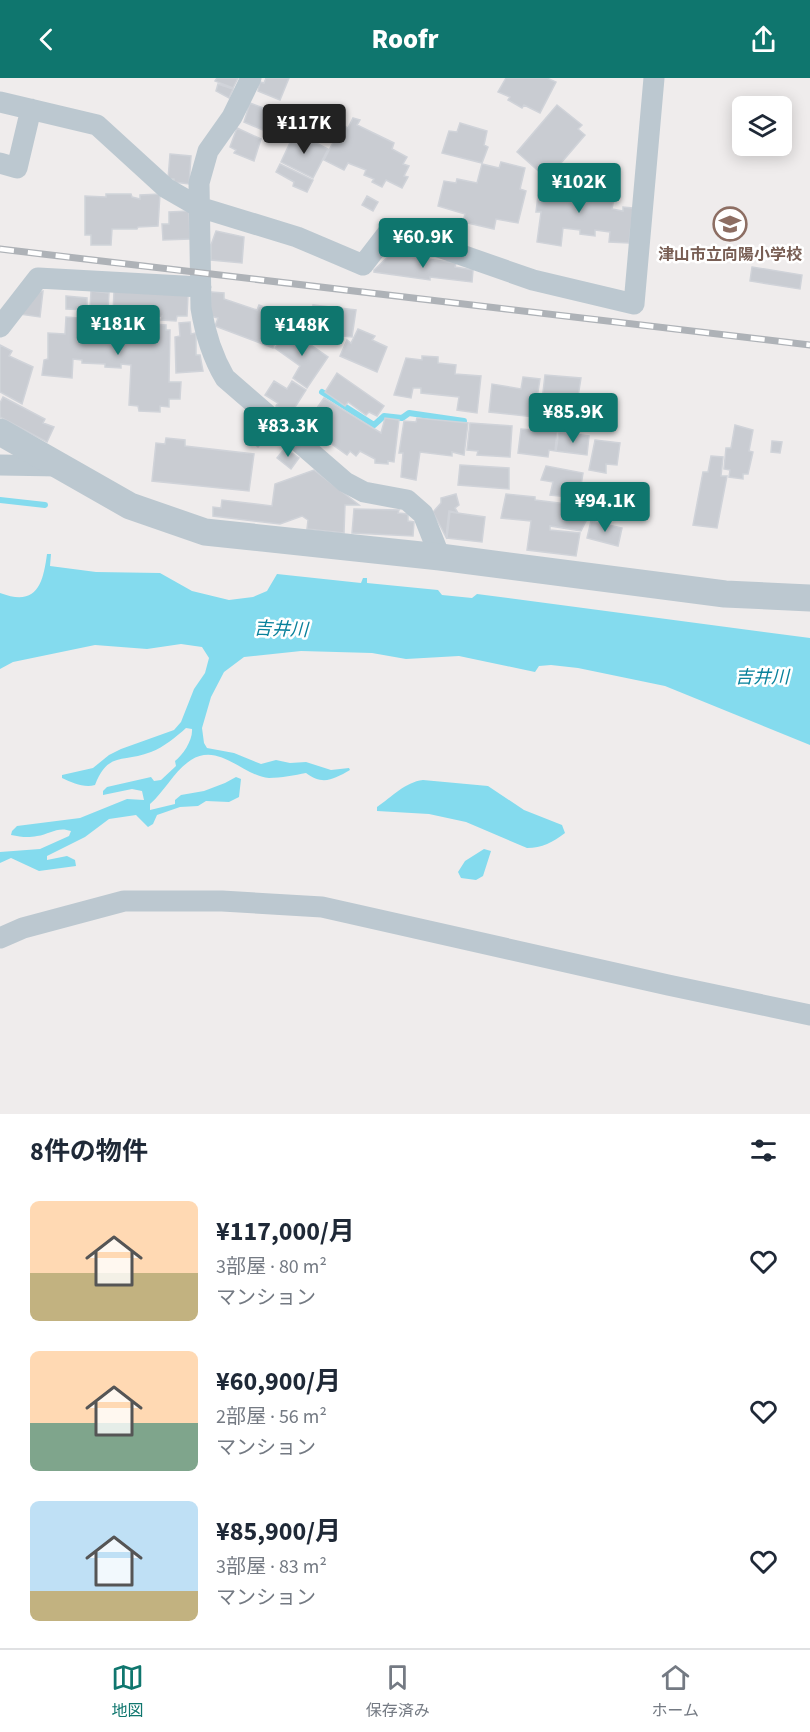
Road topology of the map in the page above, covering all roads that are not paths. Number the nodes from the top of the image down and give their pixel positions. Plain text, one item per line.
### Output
1 (251, 78) edge
2 (654, 78) edge
3 (0, 102) edge
4 (31, 109) junction
5 (0, 163) edge
6 (199, 207) junction
7 (201, 287) junction
8 (0, 327) edge
9 (0, 432) edge
10 (0, 465) edge
11 (61, 466) junction
12 (440, 557) junction
13 (810, 598) edge
14 (0, 938) edge
15 (810, 1015) edge

1 - 6 street
2 - 6 street
3 - 4 street
4 - 5 street
4 - 6 street
6 - 7 street
7 - 8 street
7 - 12 street
9 - 11 street
10 - 11 street
11 - 12 street
12 - 13 street
14 - 15 street

